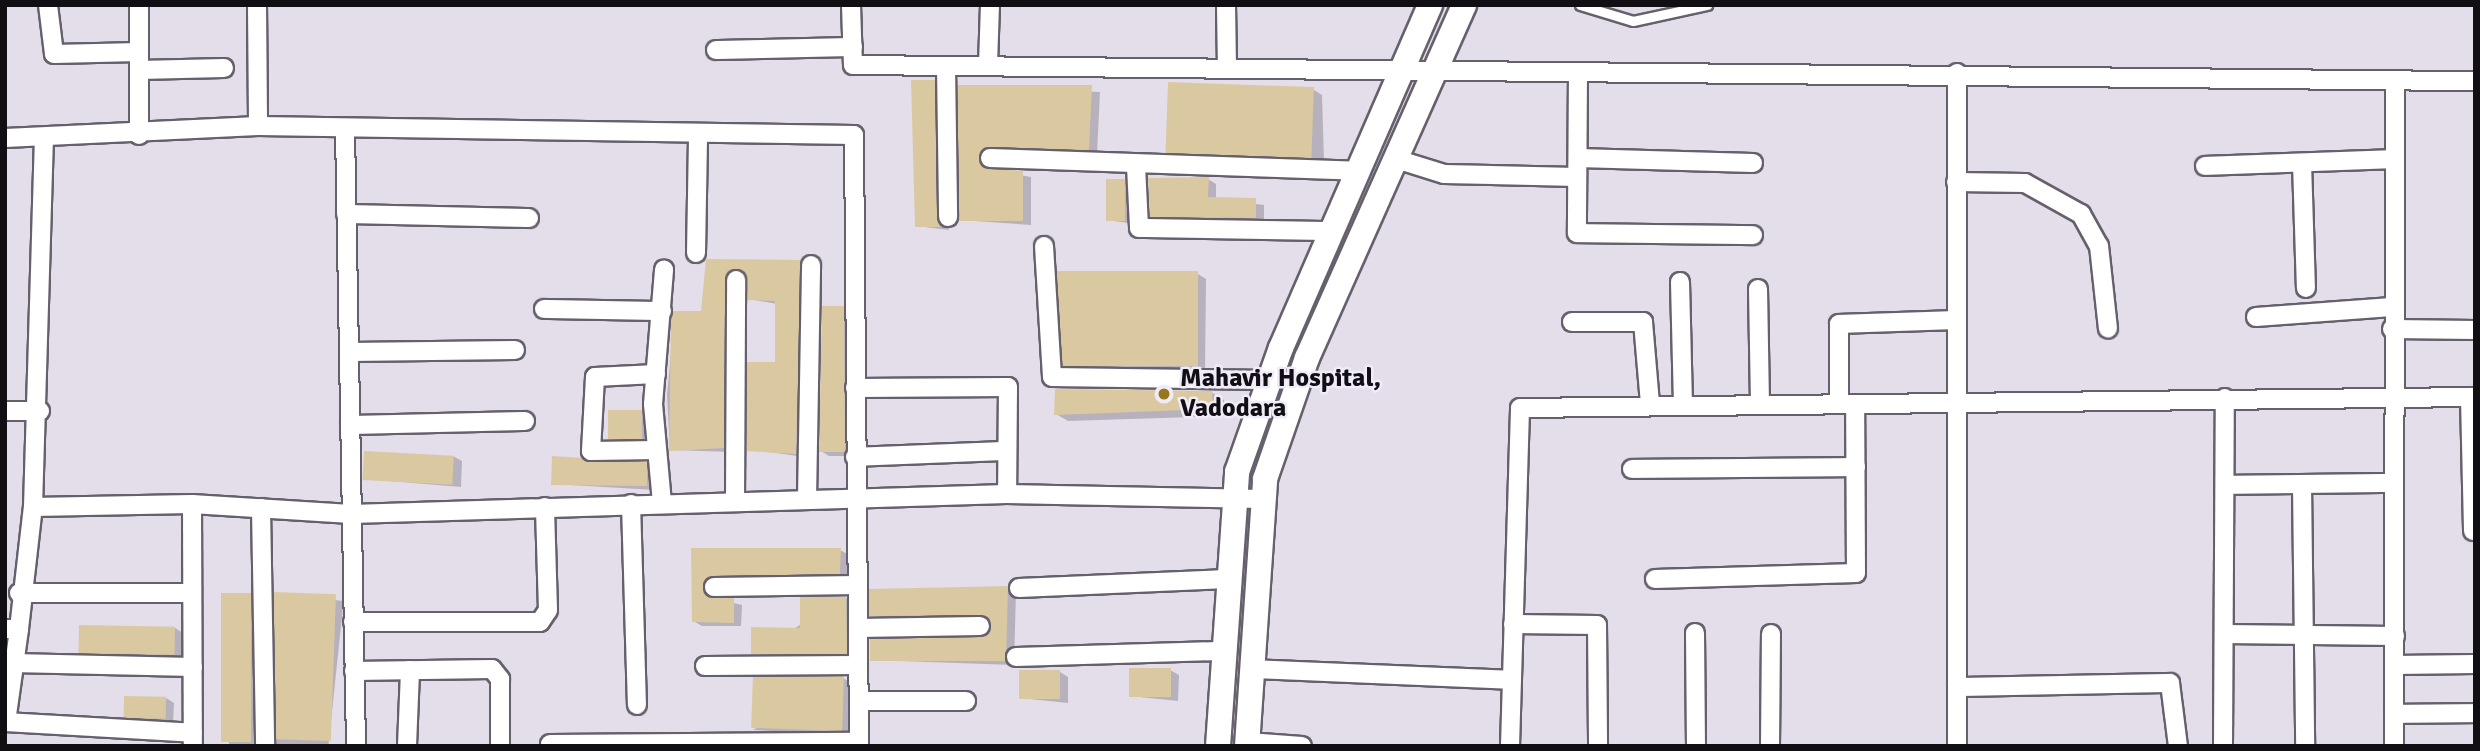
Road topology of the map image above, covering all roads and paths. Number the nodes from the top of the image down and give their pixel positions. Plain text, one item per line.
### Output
1 (48, 5) edge
2 (139, 5) edge
3 (257, 5) edge
4 (851, 5) edge
5 (990, 5) edge
6 (1226, 5) edge
7 (1430, 5) edge
8 (1464, 5) edge
9 (1580, 5) edge
10 (1707, 5) edge
11 (853, 47) junction
12 (716, 50) dead end
13 (139, 61) junction
14 (988, 65) junction
15 (946, 66) junction
16 (225, 68) dead end
17 (1227, 68) junction
18 (1403, 69) junction
19 (1435, 71) junction
20 (1578, 72) junction
21 (1956, 73) junction
22 (2395, 80) junction
23 (2475, 80) edge
24 (258, 126) junction
25 (345, 129) junction
26 (698, 133) junction
27 (139, 135) junction
28 (44, 137) junction
29 (5, 138) edge
30 (990, 158) dead end
31 (1578, 158) junction
32 (1396, 159) junction
33 (2394, 159) junction
34 (1753, 163) dead end
35 (2302, 163) junction
36 (1136, 166) junction
37 (2205, 166) dead end
38 (1357, 171) junction
39 (1577, 177) junction
40 (1956, 183) junction
41 (346, 214) junction
42 (529, 218) dead end
43 (948, 218) dead end
44 (1331, 231) junction
45 (1753, 235) dead end
46 (1044, 246) dead end
47 (696, 253) dead end
48 (811, 265) dead end
49 (664, 269) dead end
50 (736, 280) dead end
51 (1679, 282) dead end
52 (2306, 288) dead end
53 (1758, 289) dead end
54 (2392, 307) junction
55 (544, 309) dead end
56 (662, 311) junction
57 (2256, 317) dead end
58 (1955, 320) junction
59 (1572, 322) dead end
60 (2108, 329) dead end
61 (2392, 329) junction
62 (2475, 330) edge
63 (515, 350) dead end
64 (349, 352) junction
65 (656, 374) junction
66 (1269, 380) junction
67 (855, 388) junction
68 (2395, 396) junction
69 (2472, 397) edge
70 (2225, 398) junction
71 (1683, 402) junction
72 (1650, 403) junction
73 (1760, 404) junction
74 (1847, 405) junction
75 (1958, 407) junction
76 (5, 411) edge
77 (40, 411) junction
78 (525, 421) dead end
79 (350, 425) junction
80 (657, 450) junction
81 (1007, 451) junction
82 (855, 457) junction
83 (1856, 467) junction
84 (1632, 469) dead end
85 (2395, 483) junction
86 (2302, 484) junction
87 (2225, 485) junction
88 (1007, 494) junction
89 (855, 497) junction
90 (807, 499) junction
91 (1233, 499) junction
92 (1263, 499) junction
93 (735, 501) junction
94 (662, 503) junction
95 (192, 504) junction
96 (631, 504) junction
97 (33, 507) junction
98 (545, 507) junction
99 (261, 508) junction
100 (351, 514) junction
101 (2473, 531) edge
102 (1227, 579) junction
103 (1655, 579) dead end
104 (857, 585) junction
105 (714, 587) dead end
106 (1019, 588) dead end
107 (19, 593) junction
108 (192, 593) junction
109 (353, 622) junction
110 (1513, 624) junction
111 (980, 625) dead end
112 (858, 628) junction
113 (12, 629) edge
114 (1695, 633) dead end
115 (1771, 634) dead end
116 (2225, 634) junction
117 (2304, 635) junction
118 (2395, 636) junction
119 (1223, 651) junction
120 (1016, 657) dead end
121 (12, 663) junction
122 (2475, 664) edge
123 (858, 665) junction
124 (2395, 665) junction
125 (705, 666) dead end
126 (193, 667) junction
127 (1252, 669) junction
128 (410, 670) junction
129 (354, 671) junction
130 (1512, 680) junction
131 (1957, 687) junction
132 (859, 701) junction
133 (966, 701) dead end
134 (637, 705) dead end
135 (2475, 713) edge
136 (2394, 714) junction
137 (6, 722) edge
138 (193, 739) edge
139 (550, 744) dead end
140 (636, 744) edge
141 (859, 744) edge
142 (1247, 744) edge
143 (265, 746) edge
144 (356, 746) edge
145 (407, 746) edge
146 (500, 746) edge
147 (1217, 746) edge
148 (1302, 746) edge
149 (1510, 746) edge
150 (1598, 746) edge
151 (1696, 746) edge
152 (1770, 746) edge
153 (1957, 746) edge
154 (2178, 746) edge
155 (2223, 746) edge
156 (2305, 746) edge
157 (2394, 746) edge

1 - 13 street
2 - 13 street
3 - 24 street
4 - 11 street
5 - 14 street
6 - 17 street
7 - 18 street
8 - 19 street
9 - 10 lane
11 - 12 street
11 - 15 street
13 - 16 street
13 - 27 street
14 - 15 street
14 - 17 street
15 - 43 street
17 - 18 street
18 - 19 street
18 - 38 street
19 - 20 street
19 - 32 street
20 - 21 street
20 - 31 street
21 - 22 street
21 - 40 street
22 - 23 street
22 - 33 street
24 - 25 street
24 - 27 street
25 - 26 street
25 - 41 street
26 - 47 street
26 - 67 street
27 - 28 street
28 - 29 street
28 - 77 street
30 - 36 street
31 - 34 street
31 - 39 street
32 - 39 street
32 - 92 street
33 - 35 street
33 - 54 street
35 - 37 street
35 - 52 street
36 - 38 street
36 - 44 street
38 - 44 street
39 - 45 street
40 - 58 street
40 - 60 street
41 - 42 street
41 - 64 street
44 - 66 street
46 - 66 street
48 - 90 street
49 - 56 street
50 - 93 street
51 - 71 street
53 - 73 street
54 - 57 street
54 - 61 street
55 - 56 street
56 - 65 street
58 - 74 street
58 - 75 street
59 - 72 street
61 - 62 street
61 - 68 street
63 - 64 street
64 - 79 street
65 - 80 street
65 - 80 street
66 - 91 street
67 - 81 street
67 - 82 street
68 - 69 street
68 - 70 street
68 - 85 street
69 - 101 street
70 - 75 street
70 - 87 street
71 - 72 street
71 - 73 street
72 - 110 street
73 - 74 street
74 - 75 street
74 - 83 street
75 - 131 street
76 - 77 street
77 - 97 street
78 - 79 street
79 - 100 street
80 - 94 street
81 - 82 street
81 - 88 street
82 - 89 street
83 - 84 street
83 - 103 street
85 - 86 street
85 - 118 street
86 - 87 street
86 - 117 street
87 - 116 street
88 - 89 street
88 - 91 street
89 - 90 street
89 - 104 street
90 - 93 street
91 - 92 street
91 - 102 street
92 - 127 street
93 - 94 street
94 - 96 street
95 - 97 street
95 - 99 street
95 - 108 street
96 - 98 street
96 - 134 street
97 - 107 street
98 - 100 street
98 - 109 street
99 - 100 street
99 - 143 street
100 - 109 street
102 - 106 street
102 - 119 street
104 - 105 street
104 - 112 street
107 - 108 street
107 - 113 street
108 - 126 street
109 - 129 street
110 - 130 street
110 - 150 street
111 - 112 street
112 - 123 street
113 - 121 street
114 - 151 street
115 - 152 street
116 - 117 street
116 - 155 street
117 - 118 street
117 - 156 street
118 - 124 street
119 - 120 street
119 - 147 street
121 - 126 street
121 - 137 street
122 - 124 street
123 - 125 street
123 - 132 street
124 - 136 street
126 - 138 street
127 - 130 street
127 - 142 street
128 - 129 street
128 - 145 street
128 - 146 street
129 - 144 street
130 - 149 street
131 - 153 street
131 - 154 street
132 - 133 street
132 - 141 street
135 - 136 street
136 - 157 street
137 - 138 street
139 - 140 street
140 - 141 street
142 - 148 street

